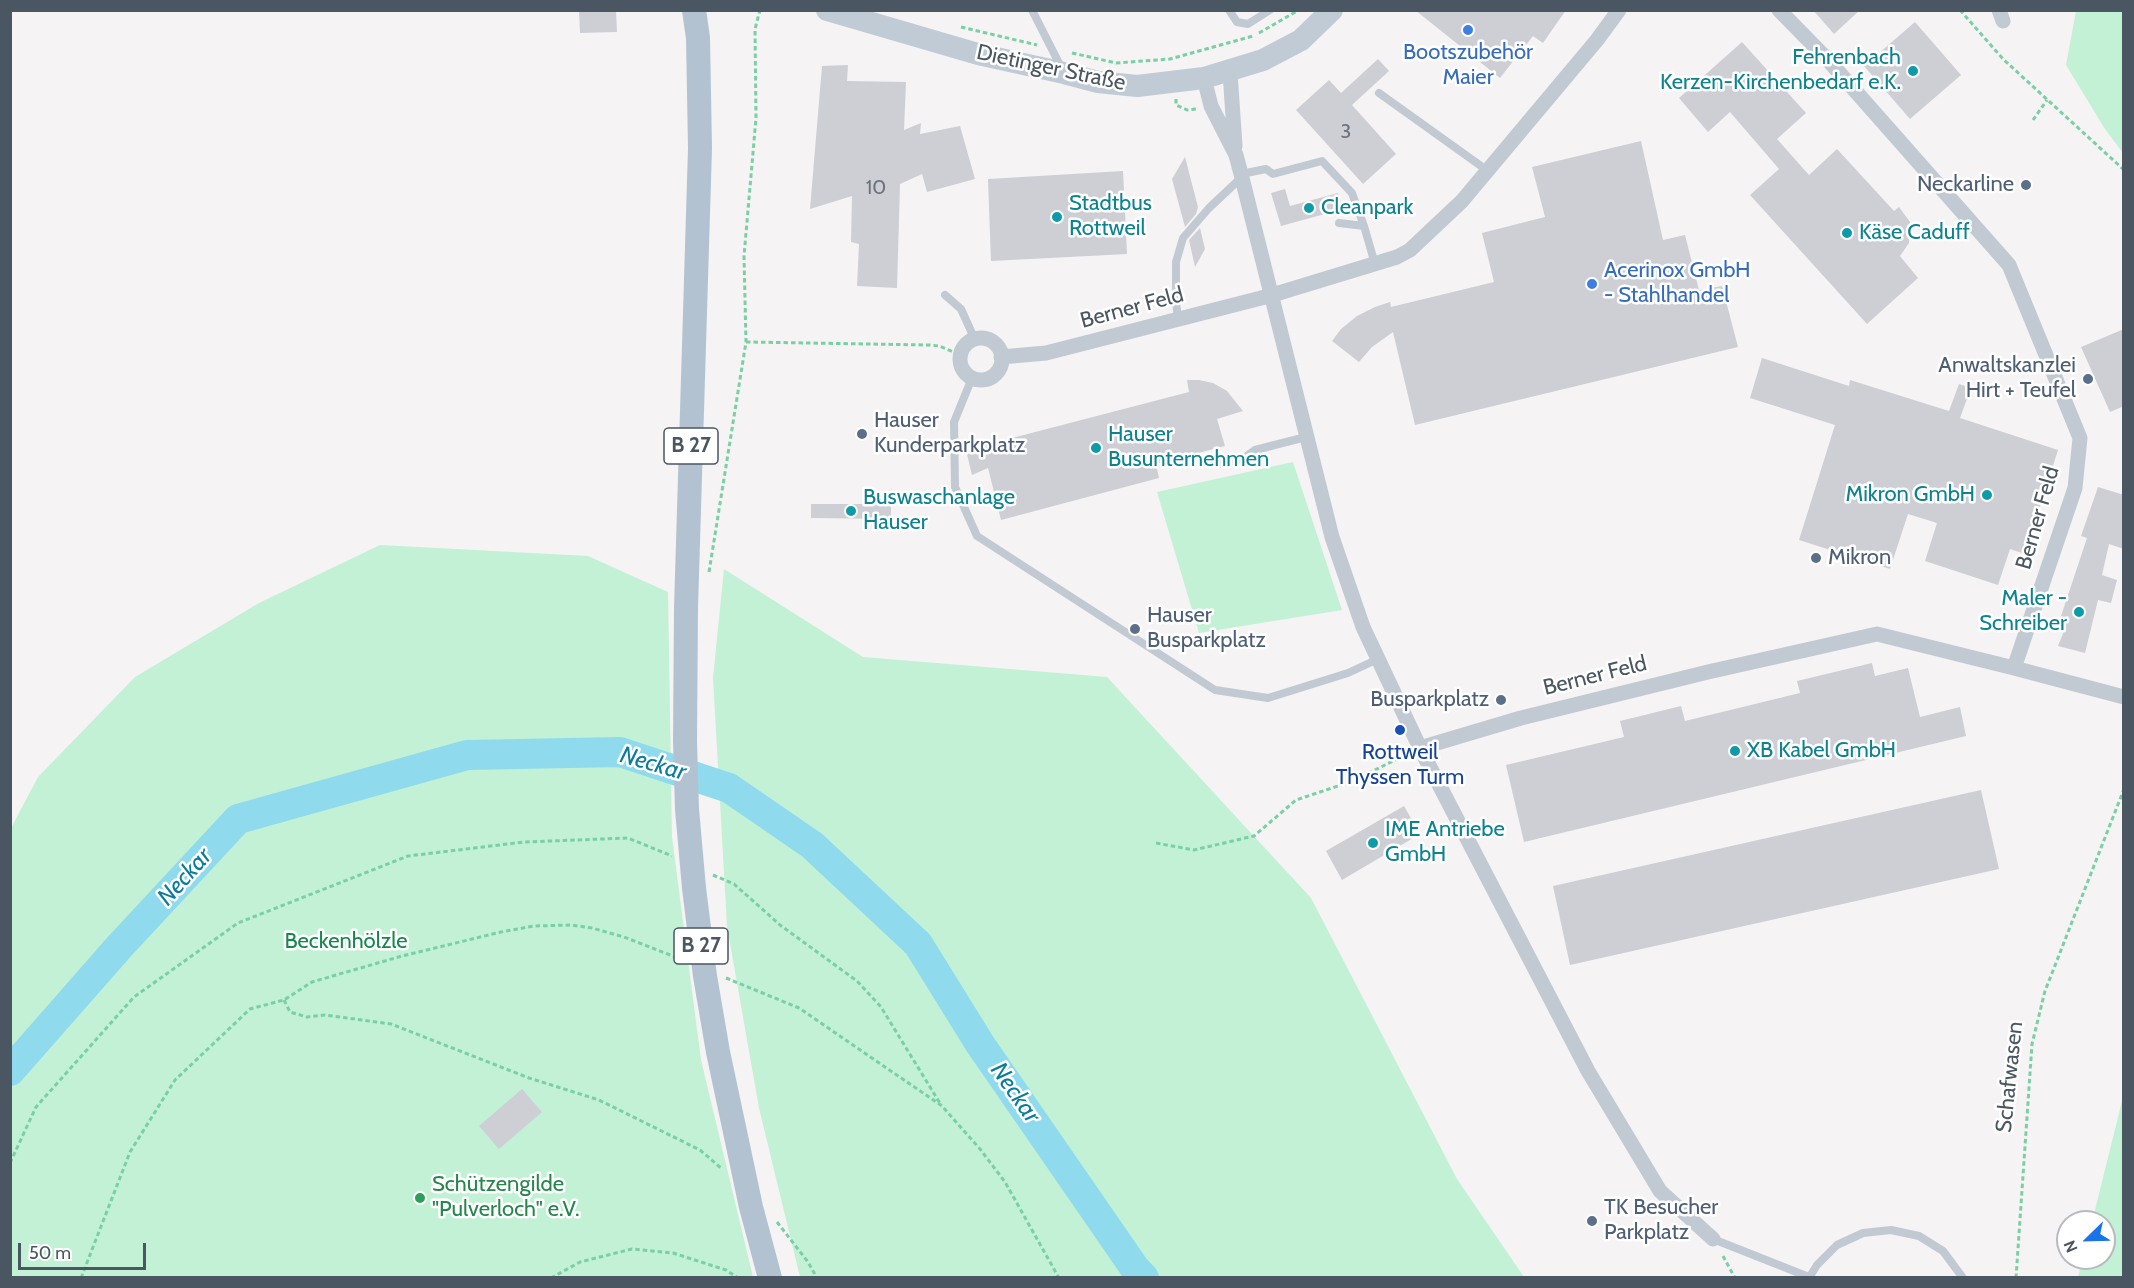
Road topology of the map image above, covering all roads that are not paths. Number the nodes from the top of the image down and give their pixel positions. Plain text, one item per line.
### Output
1 (694, 10) edge
2 (827, 10) edge
3 (1032, 10) edge
4 (1229, 10) edge
5 (1270, 10) edge
6 (1332, 10) edge
7 (1619, 10) edge
8 (1779, 10) edge
9 (1230, 72) junction
10 (1064, 73) junction
11 (1204, 78) junction
12 (1379, 93) dead end
13 (1236, 155) junction
14 (1488, 171) junction
15 (1242, 175) junction
16 (1339, 223) dead end
17 (1364, 226) junction
18 (1374, 264) junction
19 (1272, 294) junction
20 (945, 295) dead end
21 (1178, 318) junction
22 (975, 339) junction
23 (1001, 357) junction
24 (972, 378) junction
25 (1306, 437) junction
26 (1218, 464) dead end
27 (1378, 660) junction
28 (2014, 668) junction
29 (2124, 697) edge
30 (1420, 748) junction
31 (1713, 1239) joint
32 (1809, 1277) edge
33 (770, 1278) edge
34 (1963, 1278) edge

1 - 33 main road, B 27, bridge
2 - 10 street, Dietinger Straße
3 - 10 lane
4 - 5 lane
6 - 9 street, Dietinger Straße
7 - 14 street, Berner Feld
8 - 28 street, Berner Feld
9 - 11 street, Dietinger Straße
9 - 13 street
10 - 11 street, Dietinger Straße
11 - 13 street
12 - 14 lane
13 - 15 street
14 - 18 street, Berner Feld
15 - 17 lane
15 - 19 street
15 - 21 lane
16 - 17 lane
17 - 18 lane
18 - 19 street, Berner Feld
19 - 21 street, Berner Feld
19 - 25 street
20 - 22 lane
21 - 23 street, Berner Feld
22 - 23 street
22 - 24 street
23 - 24 street
24 - 27 lane
25 - 26 lane
25 - 27 street
27 - 30 street
28 - 29 street
28 - 30 street, Berner Feld
30 - 31 street
31 - 32 lane
32 - 34 lane

